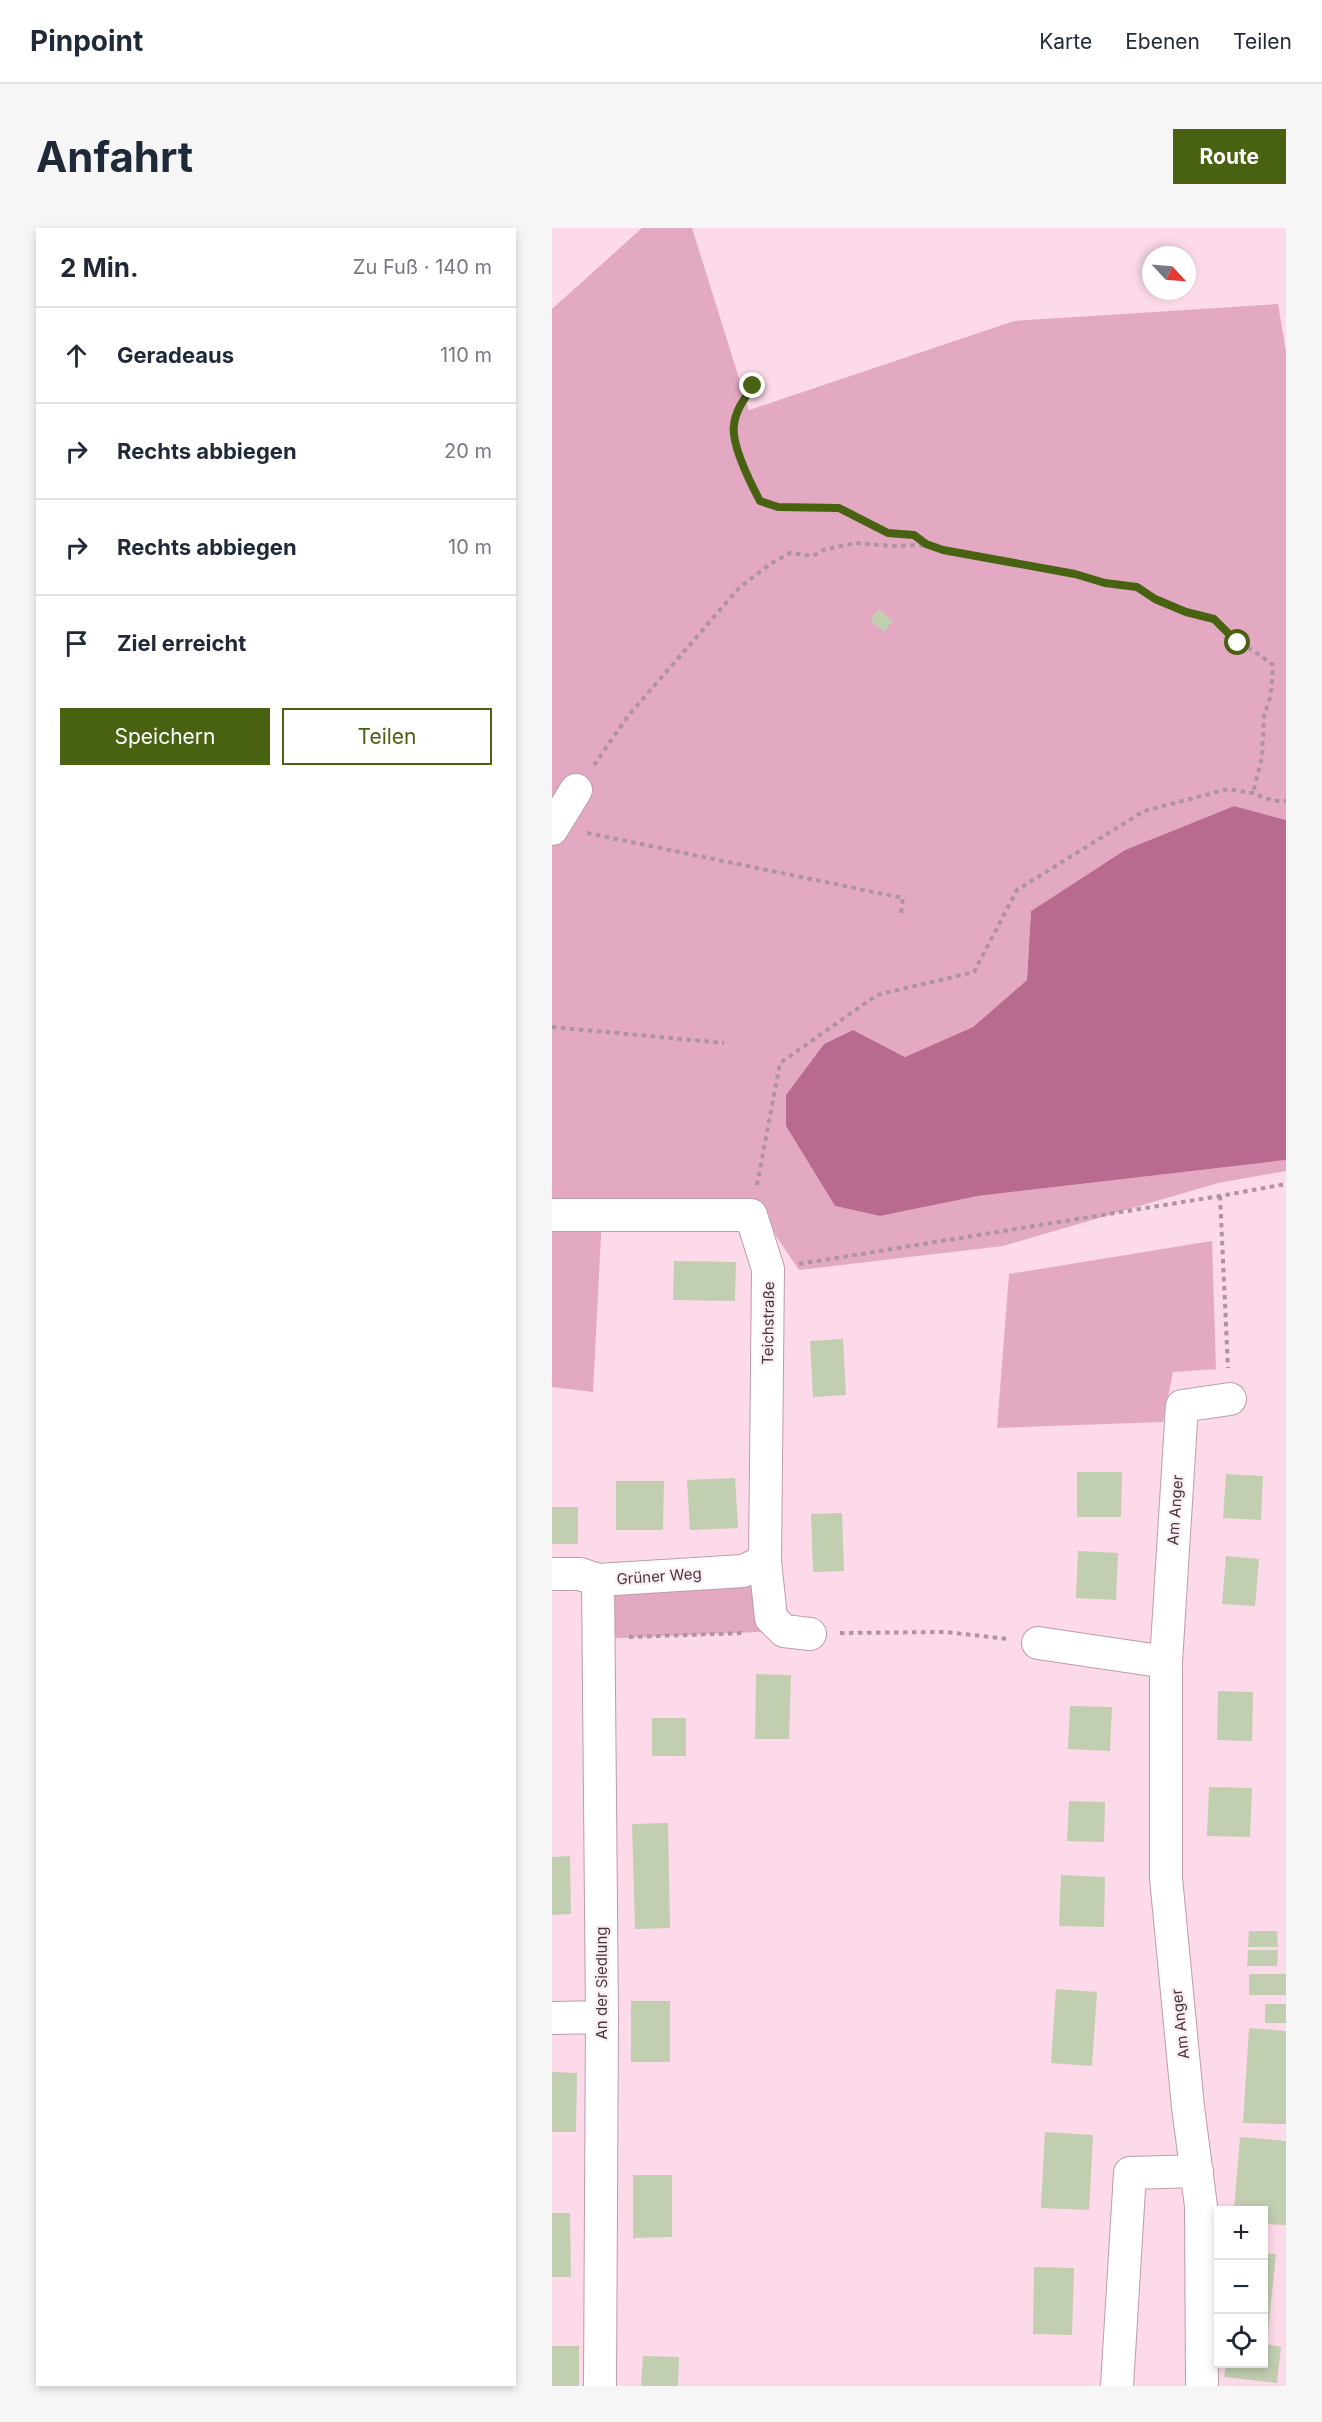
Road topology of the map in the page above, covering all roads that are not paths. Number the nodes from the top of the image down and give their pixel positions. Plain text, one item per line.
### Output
1 (576, 790) road end
2 (553, 827) edge
3 (552, 1215) edge
4 (1230, 1399) road end
5 (765, 1561) junction
6 (552, 1574) edge
7 (598, 1580) junction
8 (797, 1633) road end
9 (1038, 1643) road end
10 (1166, 1662) junction
11 (602, 2017) junction
12 (552, 2018) edge
13 (1197, 2171) junction
14 (600, 2386) edge
15 (1117, 2386) edge
16 (1202, 2386) edge

1 - 2 street
3 - 5 street, Teichstraße
4 - 10 street, Am Anger
5 - 7 street, Grüner Weg
5 - 8 street, Teichstraße
6 - 7 street, Grüner Weg
7 - 11 street, An der Siedlung
9 - 10 street
10 - 13 street, Am Anger
11 - 12 street
11 - 14 street, An der Siedlung
13 - 15 street
13 - 16 street, Am Anger

